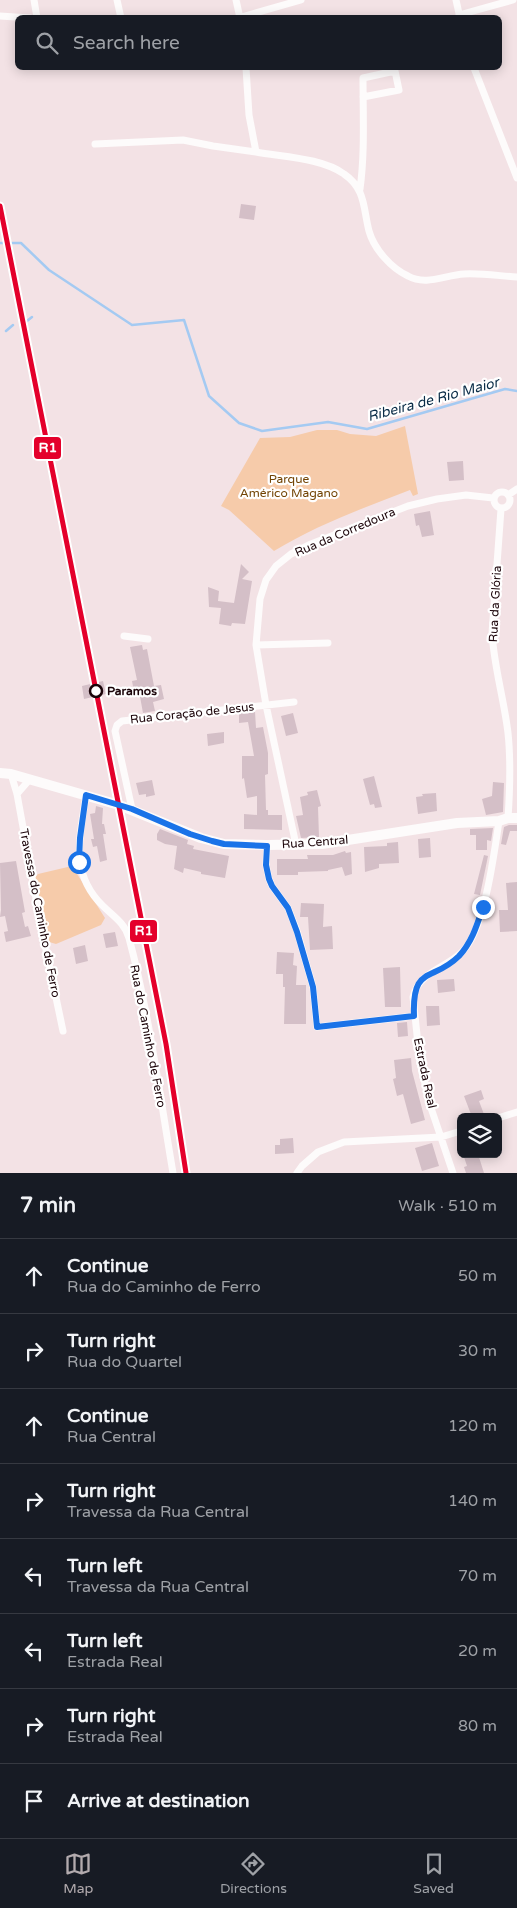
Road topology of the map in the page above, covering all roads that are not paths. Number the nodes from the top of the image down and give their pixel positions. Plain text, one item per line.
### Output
1 (34, 0) edge
2 (117, 0) edge
3 (236, 0) edge
4 (301, 0) edge
5 (456, 0) edge
6 (513, 0) edge
7 (36, 15) edge
8 (120, 15) edge
9 (240, 15) edge
10 (247, 15) edge
11 (460, 15) edge
12 (463, 15) edge
13 (0, 16) edge
14 (15, 17) edge
15 (246, 70) edge
16 (475, 70) edge
17 (363, 97) junction
18 (94, 144) dead end
19 (256, 152) junction
20 (517, 178) edge
21 (360, 189) junction
22 (517, 277) edge
23 (517, 489) edge
24 (508, 495) junction
25 (493, 498) junction
26 (501, 509) junction
27 (124, 636) dead end
28 (148, 639) dead end
29 (328, 643) dead end
30 (256, 645) junction
31 (294, 702) dead end
32 (266, 705) junction
33 (5, 773) edge
34 (30, 779) junction
35 (17, 794) junction
36 (86, 795) junction
37 (132, 809) junction
38 (508, 819) edge
39 (296, 845) junction
40 (267, 846) junction
41 (414, 1016) junction
42 (63, 1030) dead end
43 (517, 1112) edge
44 (502, 1117) edge
45 (457, 1131) edge
46 (441, 1137) junction
47 (172, 1173) edge
48 (297, 1173) edge
49 (452, 1173) edge

1 - 7 street
2 - 8 street
3 - 9 street
4 - 10 street
5 - 11 street
6 - 12 street
13 - 14 street
15 - 19 street
16 - 20 street
17 - 17 street
17 - 21 street
18 - 19 street
19 - 21 street
21 - 22 street
23 - 24 street
24 - 25 street
24 - 26 street
25 - 26 street
25 - 30 street, Rua da Corredoura
26 - 38 street, Rua da Glória
27 - 28 street
29 - 30 street
30 - 32 street, Rua da Corredoura
31 - 32 street, Rua Coração de Jesus
32 - 37 street, Rua Coração de Jesus
32 - 39 street, Rua da Corredoura
33 - 34 street, Rua Central
33 - 35 street, Travessa do Caminho de Ferro
34 - 35 street
34 - 36 street, Rua Central
35 - 42 street, Travessa do Caminho de Ferro
36 - 37 street, Rua Central
36 - 47 street, Rua do Caminho de Ferro
37 - 40 street, Rua Central
38 - 39 street, Rua Central
38 - 41 street, Estrada Real
39 - 40 street, Rua Central
40 - 41 street
41 - 46 street, Estrada Real
43 - 44 street
45 - 46 street
46 - 48 street
46 - 49 street, Estrada Real

